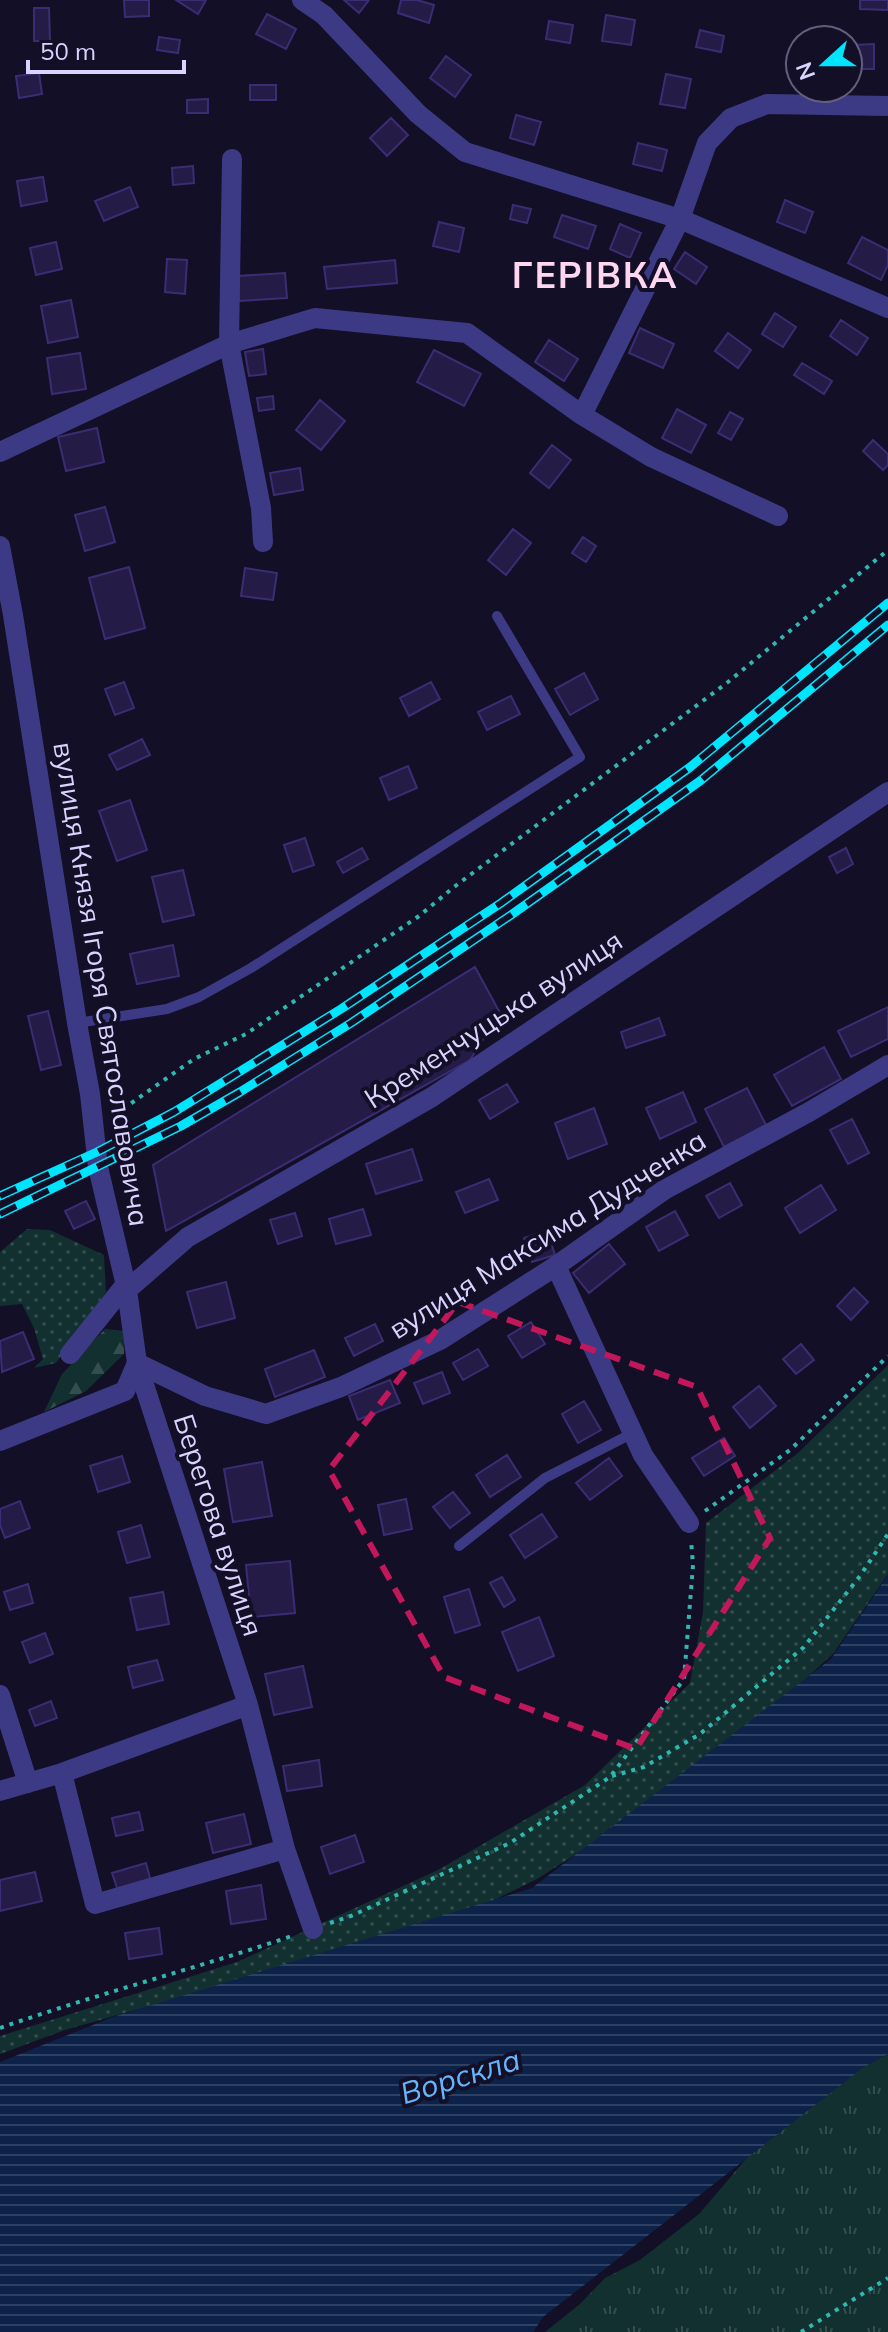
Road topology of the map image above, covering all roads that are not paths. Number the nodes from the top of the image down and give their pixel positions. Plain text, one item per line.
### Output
1 (302, 0) edge
2 (888, 106) edge
3 (232, 159) dead end
4 (680, 219) junction
5 (888, 308) edge
6 (229, 344) junction
7 (582, 415) junction
8 (0, 452) edge
9 (778, 516) dead end
10 (263, 542) dead end
11 (0, 546) edge
12 (497, 616) dead end
13 (7, 617) edge
14 (888, 792) edge
15 (77, 1023) junction
16 (888, 1065) edge
17 (556, 1266) junction
18 (126, 1287) junction
19 (70, 1354) dead end
20 (137, 1363) junction
21 (633, 1433) junction
22 (0, 1441) edge
23 (689, 1523) road end
24 (459, 1546) dead end
25 (0, 1695) edge
26 (248, 1705) junction
27 (62, 1773) junction
28 (28, 1783) junction
29 (0, 1791) edge
30 (285, 1849) junction
31 (313, 1929) road end

1 - 4 street
2 - 4 street
3 - 6 street
4 - 5 street
4 - 7 street
6 - 7 street
6 - 8 street
6 - 10 street
7 - 9 street
11 - 13 street, вулиця Князя Ігоря Святославовича
12 - 15 lane
13 - 15 street, вулиця Князя Ігоря Святославовича
14 - 18 street, Кременчуцька вулиця
15 - 18 street, вулиця Князя Ігоря Святославовича
16 - 17 street, вулиця Максима Дудченка
17 - 20 street, вулиця Максима Дудченка
17 - 21 street
18 - 19 street, Кременчуцька вулиця
18 - 20 street, вулиця Князя Ігоря Святославовича
20 - 22 street
20 - 26 street, Берегова вулиця
21 - 23 street
21 - 24 lane
25 - 28 street
26 - 27 street
26 - 30 street, Берегова вулиця
27 - 28 street
27 - 30 street
28 - 29 street
30 - 31 street, Берегова вулиця

